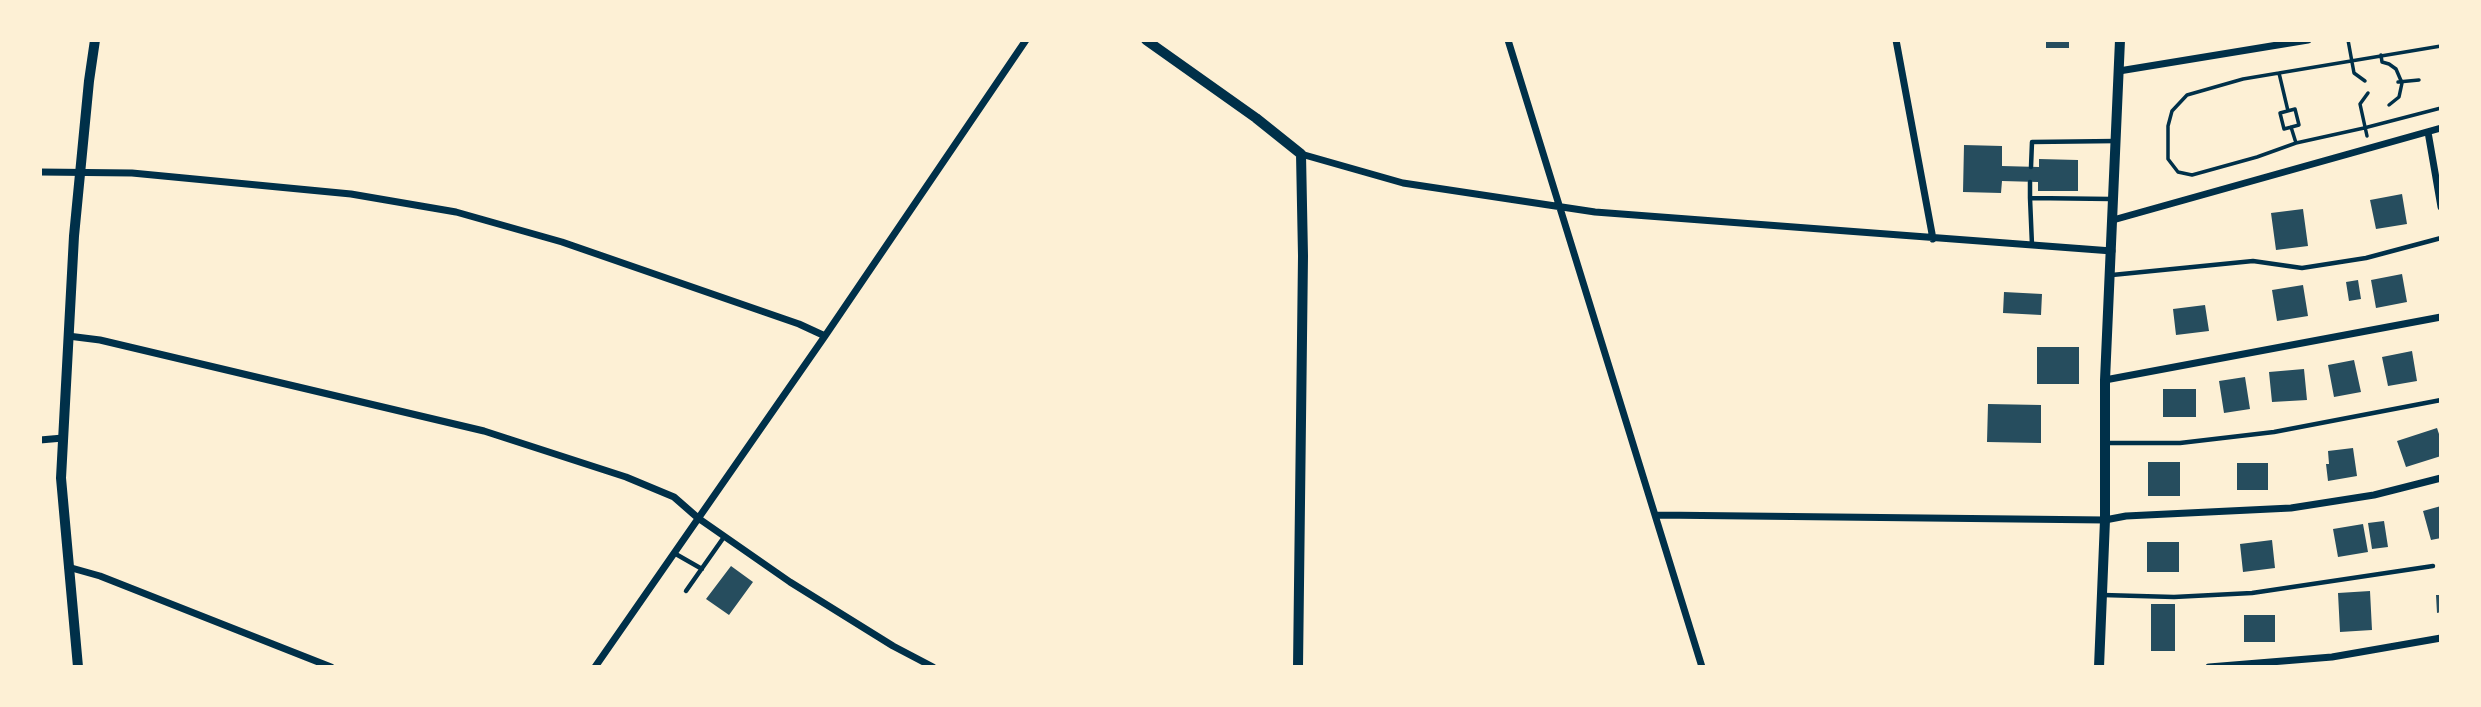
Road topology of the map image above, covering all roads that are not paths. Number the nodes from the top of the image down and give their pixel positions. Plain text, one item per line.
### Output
1 (95, 40) edge
2 (1026, 40) edge
3 (1146, 40) edge
4 (1508, 40) edge
5 (1896, 40) edge
6 (2120, 40) edge
7 (2308, 40) edge
8 (2119, 71) junction
9 (2441, 128) edge
10 (2428, 132) junction
11 (2116, 141) junction
12 (1301, 154) junction
13 (2031, 167) dead end
14 (40, 172) edge
15 (80, 172) junction
16 (2030, 182) dead end
17 (2030, 198) junction
18 (2114, 199) junction
19 (1558, 207) junction
20 (2441, 207) edge
21 (2113, 220) junction
22 (2441, 238) edge
23 (1933, 239) junction
24 (2032, 246) junction
25 (2112, 251) junction
26 (2111, 275) junction
27 (2441, 317) edge
28 (68, 336) junction
29 (825, 336) junction
30 (2105, 380) junction
31 (2441, 400) edge
32 (63, 438) junction
33 (40, 440) edge
34 (2105, 443) junction
35 (2441, 478) edge
36 (1657, 515) junction
37 (698, 518) junction
38 (2105, 520) junction
39 (724, 537) junction
40 (674, 553) junction
41 (2433, 566) dead end
42 (68, 567) junction
43 (702, 569) junction
44 (686, 591) dead end
45 (2101, 595) junction
46 (2441, 638) edge
47 (78, 667) edge
48 (331, 667) edge
49 (595, 667) edge
50 (933, 667) edge
51 (1298, 667) edge
52 (1702, 667) edge
53 (2099, 667) edge
54 (2210, 667) edge

1 - 15 main road
2 - 29 street
3 - 12 street
4 - 19 street
5 - 23 street
6 - 8 main road
7 - 8 street
8 - 11 main road
9 - 10 street
10 - 20 street
10 - 21 street
11 - 13 lane
11 - 18 main road
12 - 19 street
12 - 51 street
14 - 15 street
15 - 28 main road
15 - 29 street
16 - 17 lane
17 - 18 lane
17 - 24 lane
18 - 21 main road
19 - 23 street
19 - 36 street
21 - 25 main road
22 - 26 lane
23 - 24 street
24 - 25 street
25 - 26 main road
26 - 30 main road
27 - 30 street
28 - 32 main road
28 - 37 street
29 - 37 street
30 - 34 main road
31 - 34 lane
32 - 33 street
32 - 42 main road
34 - 38 main road
35 - 38 street
36 - 38 street
36 - 52 street
37 - 39 street
37 - 40 street
38 - 45 main road
39 - 43 lane
39 - 50 street
40 - 43 lane
40 - 49 street
41 - 45 lane
42 - 47 main road
42 - 48 street
43 - 44 lane
45 - 53 main road
46 - 54 street

